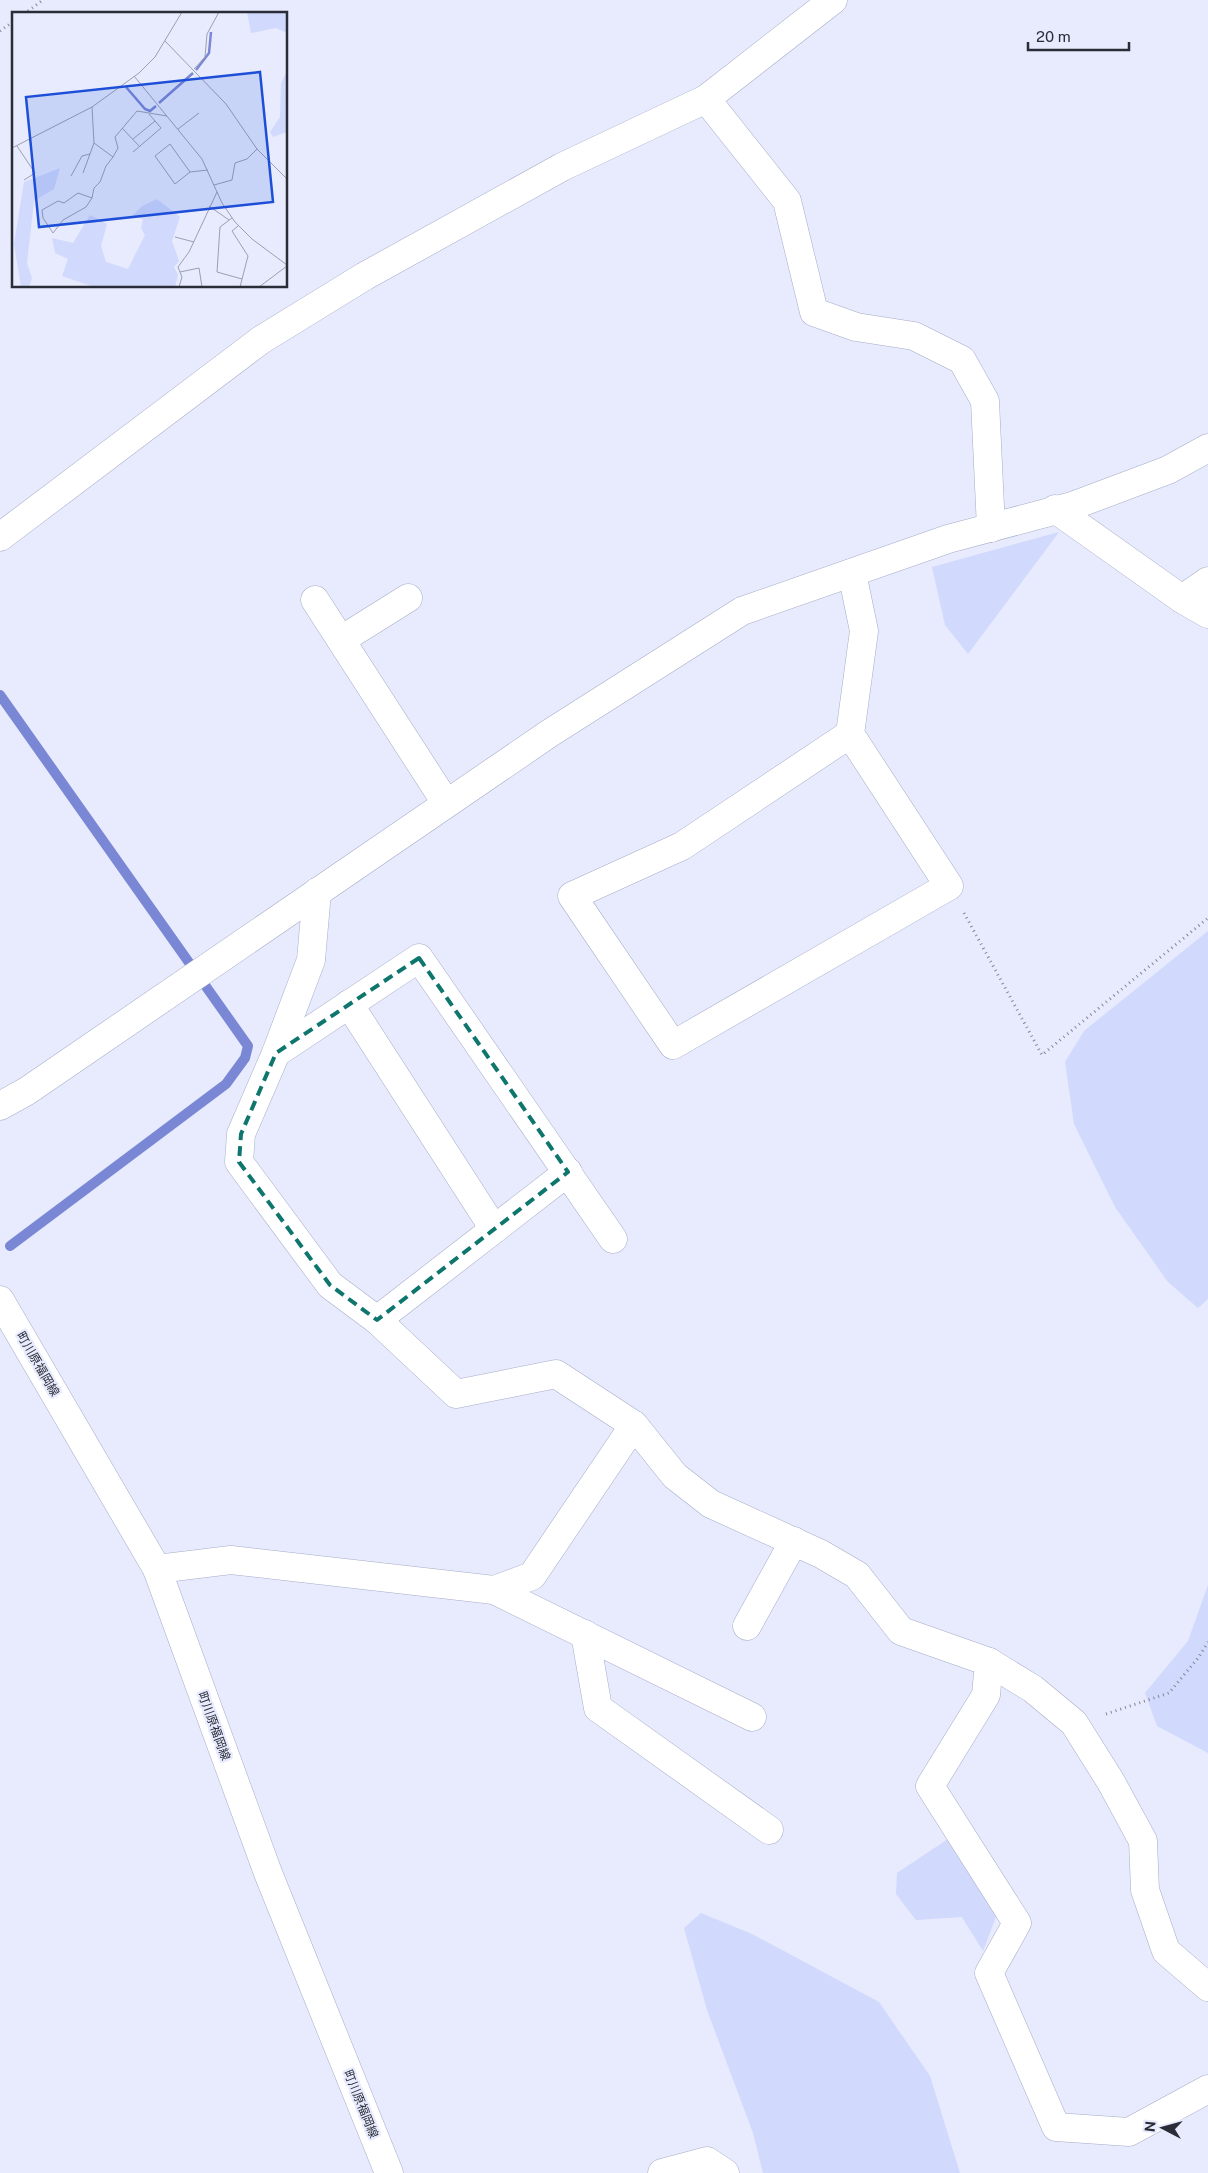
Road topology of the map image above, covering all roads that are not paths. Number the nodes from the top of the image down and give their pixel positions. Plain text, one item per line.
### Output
1 (833, 0) edge
2 (706, 99) junction
3 (1208, 448) edge
4 (1055, 510) junction
5 (991, 528) junction
6 (0, 538) edge
7 (852, 573) junction
8 (1208, 581) edge
9 (408, 598) dead end
10 (1182, 599) junction
11 (315, 600) dead end
12 (1208, 614) edge
13 (340, 640) junction
14 (850, 734) junction
15 (446, 804) junction
16 (318, 892) junction
17 (349, 1004) junction
18 (276, 1053) junction
19 (0, 1106) edge
20 (568, 1172) junction
21 (494, 1229) junction
22 (613, 1239) dead end
23 (0, 1300) edge
24 (377, 1320) junction
25 (634, 1425) junction
26 (794, 1541) junction
27 (157, 1569) junction
28 (494, 1590) junction
29 (747, 1626) dead end
30 (585, 1634) junction
31 (989, 1662) junction
32 (752, 1717) dead end
33 (769, 1830) dead end
34 (1208, 1987) edge
35 (1208, 2089) edge
36 (389, 2173) edge
37 (662, 2173) edge
38 (725, 2173) edge

1 - 2 street
2 - 5 street
2 - 6 street
3 - 4 street
4 - 5 street
4 - 10 street
5 - 7 street
7 - 14 street
7 - 15 street
8 - 10 street
9 - 13 street
10 - 12 street
11 - 13 street
13 - 15 street
14 - 14 street
15 - 16 street
16 - 18 street
16 - 19 street
17 - 18 street
17 - 20 street
17 - 21 street
18 - 24 street
20 - 21 street
20 - 22 street
21 - 24 street
23 - 27 street, 町川原福岡線
24 - 25 street
25 - 26 street
25 - 28 street
26 - 29 street
26 - 31 street
27 - 28 street
27 - 36 street, 町川原福岡線
28 - 30 street
30 - 32 street
30 - 33 street
31 - 34 street
31 - 35 street
37 - 38 street

